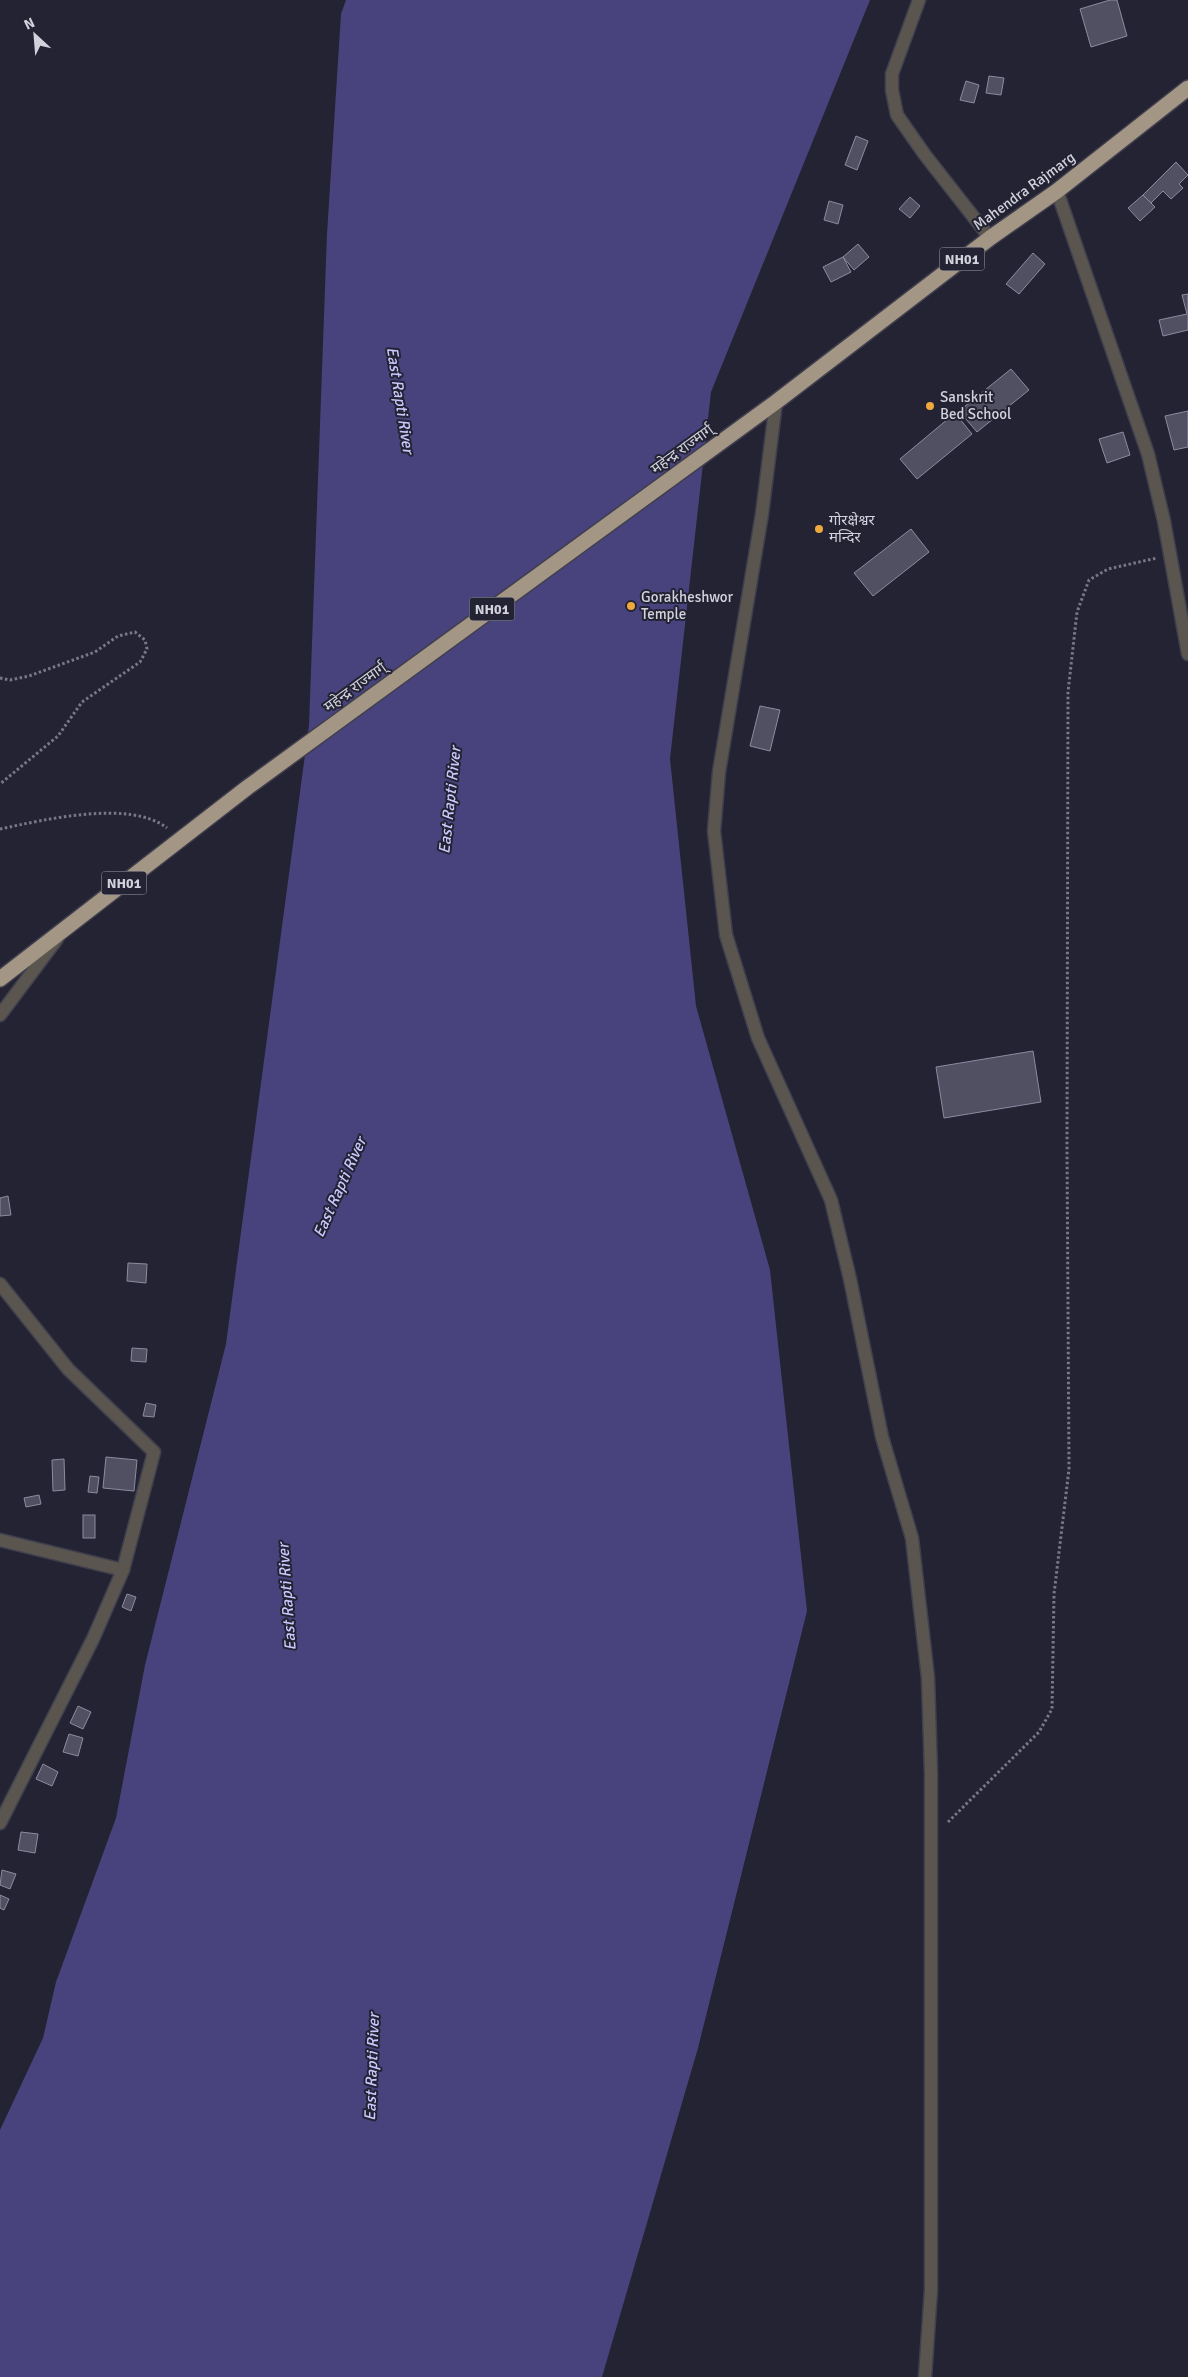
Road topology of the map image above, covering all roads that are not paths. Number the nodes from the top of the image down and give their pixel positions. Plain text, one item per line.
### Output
1 (919, 0) edge
2 (1188, 88) edge
3 (1057, 191) junction
4 (990, 238) junction
5 (776, 402) junction
6 (736, 431) joint
7 (1188, 654) edge
8 (61, 933) junction
9 (0, 979) edge
10 (0, 1015) edge
11 (0, 1284) edge
12 (0, 1540) edge
13 (123, 1570) junction
14 (0, 1823) edge
15 (925, 2377) edge

1 - 4 street
2 - 3 highway, Mahendra Rajmarg / NH01
3 - 4 highway, Mahendra Rajmarg / NH01
3 - 7 street
4 - 5 highway, Mahendra Rajmarg / NH01
5 - 6 highway, Mahendra Rajmarg / NH01
5 - 15 street
6 - 8 highway, महेन्द्र राज्मार्ग् / NH01
8 - 9 highway, महेन्द्र राज्मार्ग् / NH01
8 - 10 street
11 - 13 street
12 - 13 street
13 - 14 street

